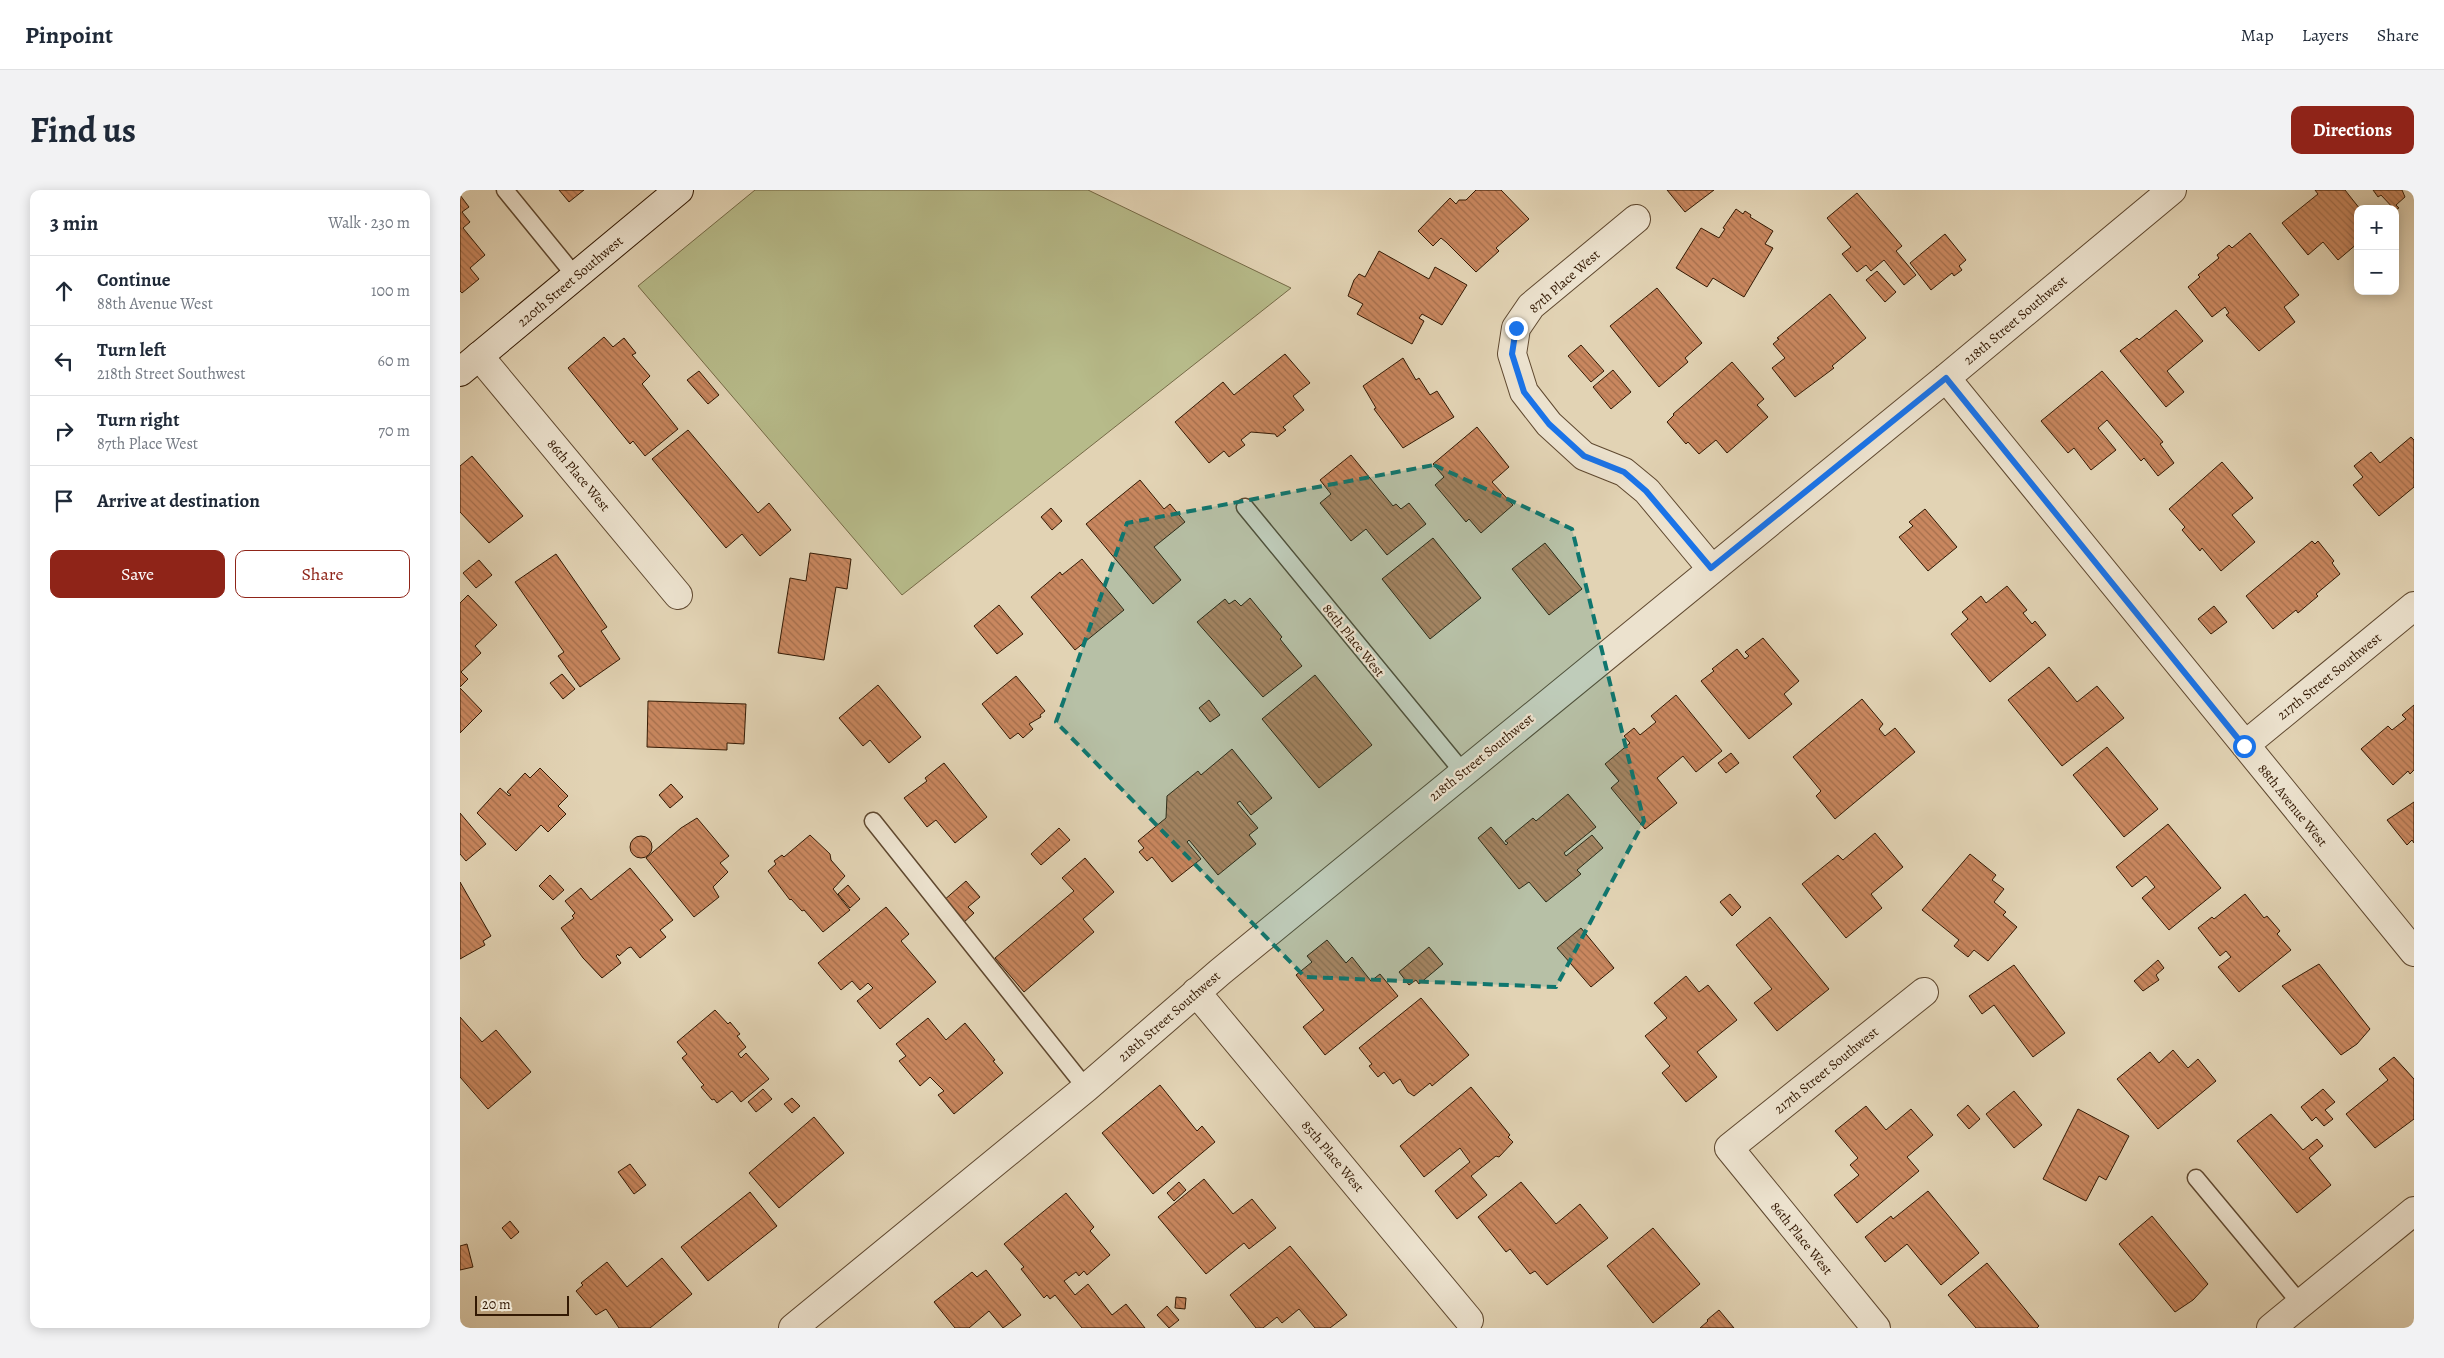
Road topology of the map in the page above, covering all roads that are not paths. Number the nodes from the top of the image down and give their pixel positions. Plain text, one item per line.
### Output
1 (505, 190) edge
2 (679, 190) edge
3 (2172, 190) edge
4 (1636, 219) dead end
5 (576, 277) junction
6 (470, 364) edge
7 (1946, 378) junction
8 (1245, 507) dead end
9 (1711, 568) junction
10 (678, 595) dead end
11 (2414, 606) edge
12 (2244, 746) junction
13 (1463, 772) junction
14 (873, 820) dead end
15 (2414, 952) edge
16 (1196, 992) junction
17 (1924, 992) dead end
18 (1086, 1088) junction
19 (1728, 1148) joint
20 (2196, 1178) dead end
21 (2414, 1211) edge
22 (2301, 1304) junction
23 (1469, 1320) dead end
24 (794, 1328) edge
25 (1876, 1328) edge
26 (2271, 1328) edge

1 - 5 lane
2 - 5 street, 220th Street Southwest
3 - 7 street, 218th Street Southwest
4 - 9 street, 87th Place West
5 - 6 street, 220th Street Southwest
6 - 10 street, 86th Place West
7 - 9 street, 218th Street Southwest
7 - 12 street, 88th Avenue West
8 - 13 lane, 86th Place West
9 - 13 street, 218th Street Southwest
11 - 12 street, 217th Street Southwest
12 - 15 street, 88th Avenue West
13 - 16 street, 218th Street Southwest
14 - 18 lane
16 - 18 street, 218th Street Southwest
16 - 23 street, 85th Place West
17 - 19 street, 217th Street Southwest
18 - 24 street, 218th Street Southwest
19 - 25 street, 86th Place West
20 - 22 lane
21 - 22 street
22 - 26 street

